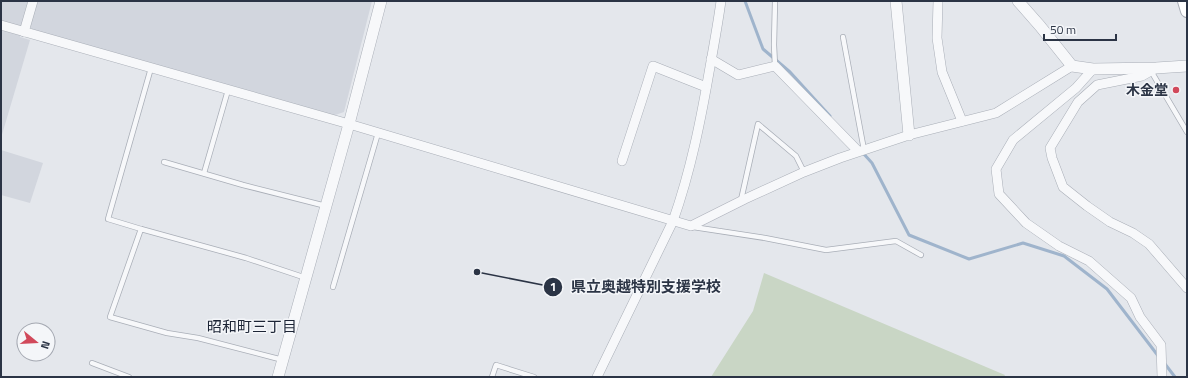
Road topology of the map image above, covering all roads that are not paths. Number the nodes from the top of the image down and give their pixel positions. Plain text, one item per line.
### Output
1 (33, 1) edge
2 (381, 1) edge
3 (721, 1) edge
4 (775, 1) edge
5 (896, 1) edge
6 (938, 1) edge
7 (1018, 1) edge
8 (1184, 1) edge
9 (1187, 11) edge
10 (1, 25) edge
11 (24, 32) junction
12 (843, 37) dead end
13 (711, 59) junction
14 (775, 66) junction
15 (1072, 66) junction
16 (1187, 66) edge
17 (151, 68) junction
18 (1093, 69) junction
19 (1153, 70) junction
20 (706, 87) junction
21 (228, 90) junction
22 (962, 121) junction
23 (349, 124) junction
24 (1187, 132) edge
25 (378, 133) junction
26 (909, 134) junction
27 (861, 150) junction
28 (622, 161) dead end
29 (164, 162) dead end
30 (804, 172) junction
31 (204, 173) junction
32 (740, 201) junction
33 (326, 206) junction
34 (673, 220) junction
35 (691, 226) junction
36 (141, 228) junction
37 (921, 255) dead end
38 (306, 278) junction
39 (333, 287) dead end
40 (1187, 288) edge
41 (283, 360) junction
42 (92, 363) dead end
43 (128, 377) edge
44 (278, 377) edge
45 (492, 377) edge
46 (534, 377) edge
47 (597, 377) edge
48 (1162, 377) edge

1 - 11 street
2 - 23 street
3 - 13 street
4 - 14 lane
5 - 26 street
6 - 22 street
7 - 15 street
8 - 9 main road
10 - 11 street
11 - 17 street
12 - 27 lane
13 - 14 street
13 - 20 street
14 - 27 street
15 - 18 street
15 - 22 street
16 - 19 street
17 - 21 street
17 - 36 lane
18 - 19 street
18 - 48 street
19 - 24 lane
19 - 40 street
20 - 28 street
20 - 34 street
21 - 23 street
21 - 31 lane
22 - 26 street
23 - 25 street
23 - 33 street
25 - 34 street
25 - 39 lane
26 - 27 street
27 - 30 street
29 - 31 lane
30 - 32 street
30 - 32 lane
31 - 33 lane
32 - 35 street
33 - 38 street
34 - 35 street
34 - 47 street
35 - 37 lane
36 - 38 lane
36 - 41 lane
38 - 41 street
41 - 44 street
42 - 43 lane
45 - 46 lane

